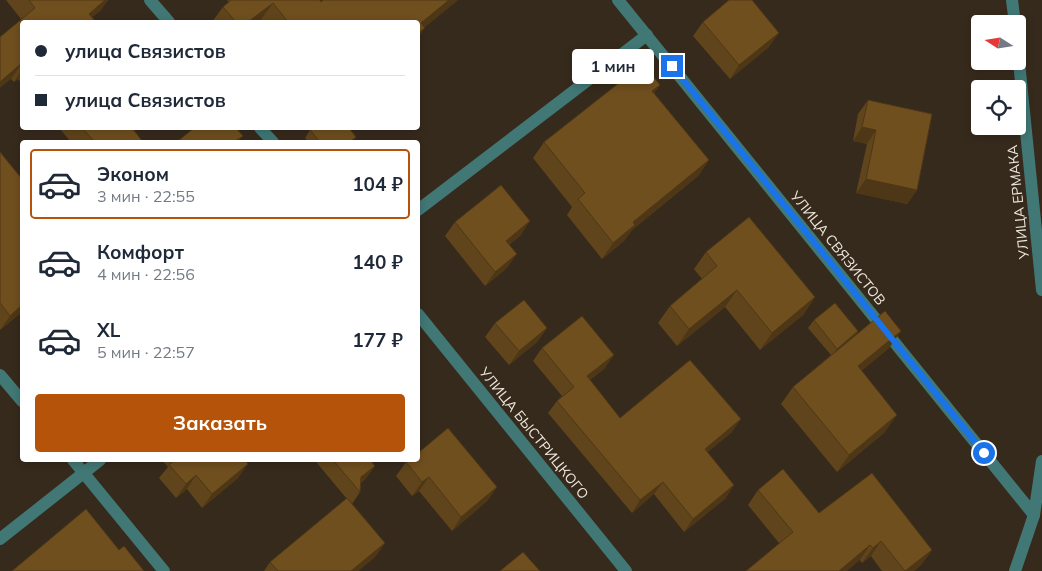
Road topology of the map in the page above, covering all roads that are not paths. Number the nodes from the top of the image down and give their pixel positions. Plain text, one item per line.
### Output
1 (150, 0) edge
2 (618, 0) edge
3 (1012, 0) edge
4 (1014, 15) edge
5 (167, 20) edge
6 (647, 35) junction
7 (1020, 70) edge
8 (262, 130) edge
9 (270, 140) edge
10 (420, 208) edge
11 (1042, 290) edge
12 (420, 316) edge
13 (0, 374) edge
14 (20, 399) edge
15 (1042, 461) edge
16 (75, 462) edge
17 (98, 462) edge
18 (84, 473) junction
19 (1034, 515) junction
20 (0, 539) edge
21 (164, 571) edge
22 (626, 571) edge
23 (1015, 571) edge

1 - 5 street
2 - 6 street, УЛИЦА СВЯЗИСТОВ
3 - 4 street
6 - 10 street
6 - 19 street, УЛИЦА СВЯЗИСТОВ
7 - 11 street, УЛИЦА ЕРМАКА
8 - 9 street
12 - 22 street, УЛИЦА БЫСТРИЦКОГО
13 - 14 street
15 - 19 street
16 - 18 street
17 - 18 street
18 - 20 street
18 - 21 street
19 - 23 street

